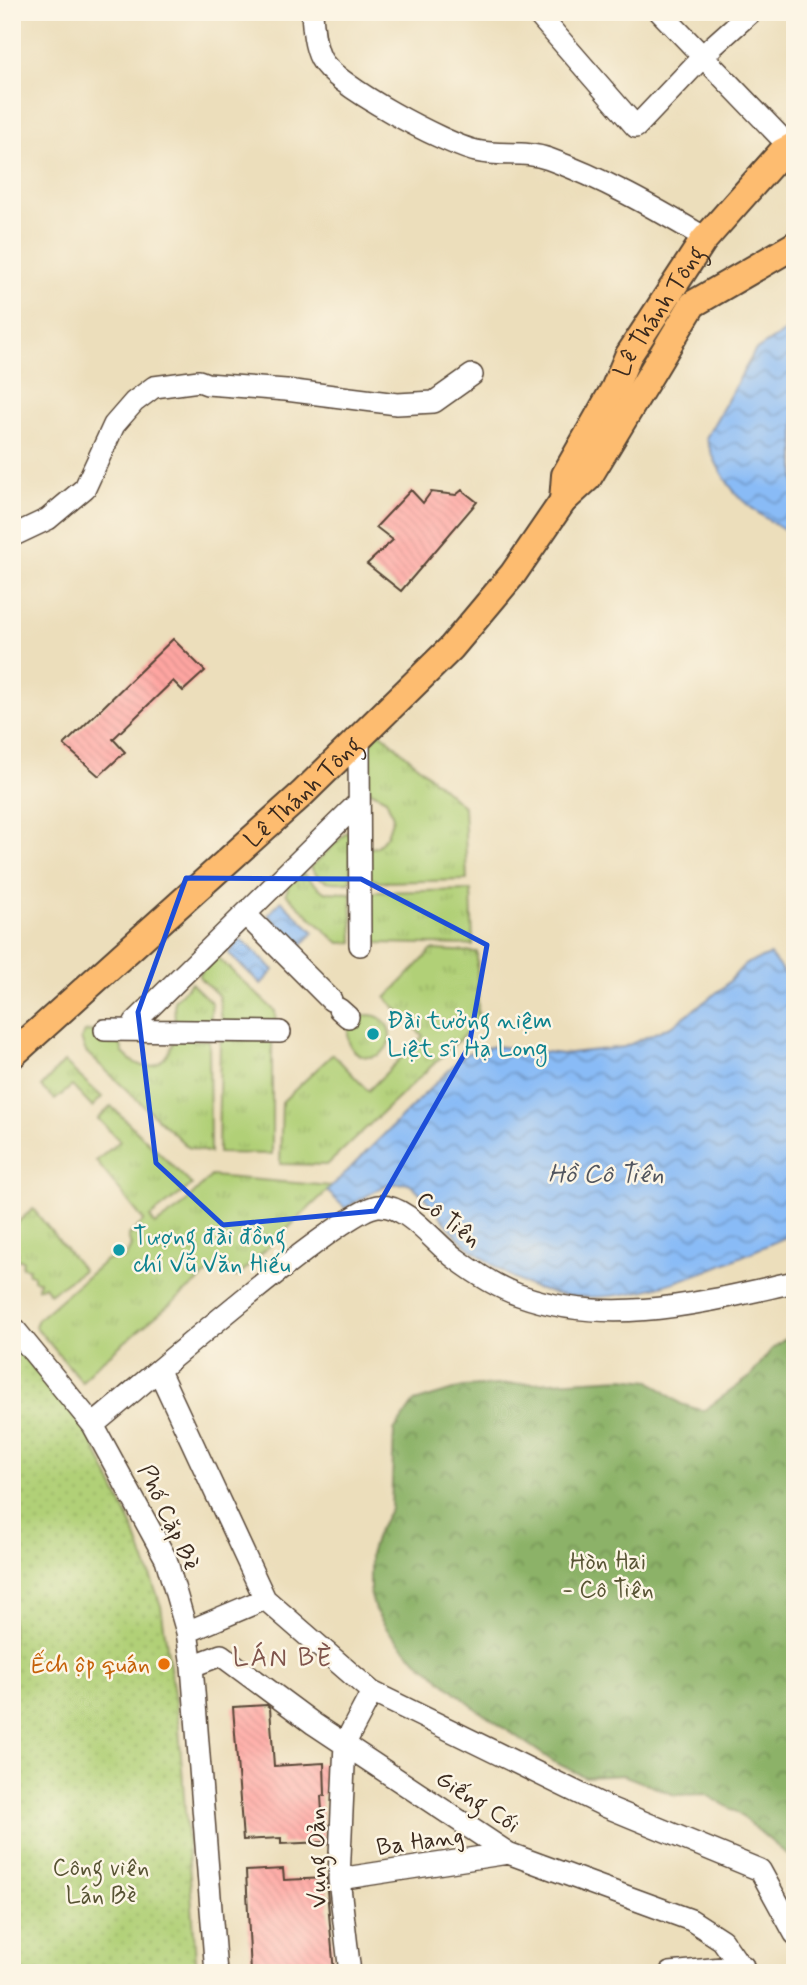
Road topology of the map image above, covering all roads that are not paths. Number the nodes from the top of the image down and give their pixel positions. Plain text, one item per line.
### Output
1 (312, 12) edge
2 (536, 12) edge
3 (660, 12) edge
4 (751, 12) edge
5 (704, 56) junction
6 (793, 147) edge
7 (703, 241) junction
8 (795, 245) edge
9 (472, 374) dead end
10 (563, 501) junction
11 (12, 536) edge
12 (359, 737) junction
13 (358, 803) junction
14 (245, 914) junction
15 (360, 945) dead end
16 (339, 1009) dead end
17 (105, 1030) dead end
18 (131, 1030) junction
19 (280, 1031) dead end
20 (12, 1055) edge
21 (795, 1282) edge
22 (12, 1326) edge
23 (159, 1371) junction
24 (93, 1424) junction
25 (265, 1599) junction
26 (187, 1632) junction
27 (192, 1666) junction
28 (372, 1692) junction
29 (345, 1743) junction
30 (508, 1853) junction
31 (339, 1879) junction
32 (795, 1934) edge
33 (744, 1969) edge
34 (216, 1973) edge
35 (350, 1973) edge
36 (670, 1973) edge

1 - 7 street
2 - 5 street
3 - 5 street
4 - 5 street
5 - 6 street
6 - 7 main road, Lê Thánh Tông
7 - 10 main road, Lê Thánh Tông
8 - 10 main road, Lê Thánh Tông
9 - 11 street
10 - 12 main road, Lê Thánh Tông
12 - 13 street
12 - 20 main road, Lê Thánh Tông
13 - 14 street
13 - 15 street
14 - 16 street
14 - 18 street
17 - 18 street
18 - 19 street
21 - 23 street, Cô Tiên
22 - 24 street, Phố Cặp Bè
23 - 24 street, Cô Tiên
23 - 25 street
24 - 26 street, Phố Cặp Bè
25 - 26 street
25 - 28 street
26 - 27 street, Phố Cặp Bè
27 - 29 street, Giếng Cối
27 - 34 street, Phố Cặp Bè
28 - 29 street
28 - 32 street
29 - 30 street, Giếng Cối
29 - 31 street, Vụng Oản
30 - 31 street, Ba Hang
30 - 33 street, Giếng Cối
31 - 35 street, Vụng Oản
33 - 36 street

